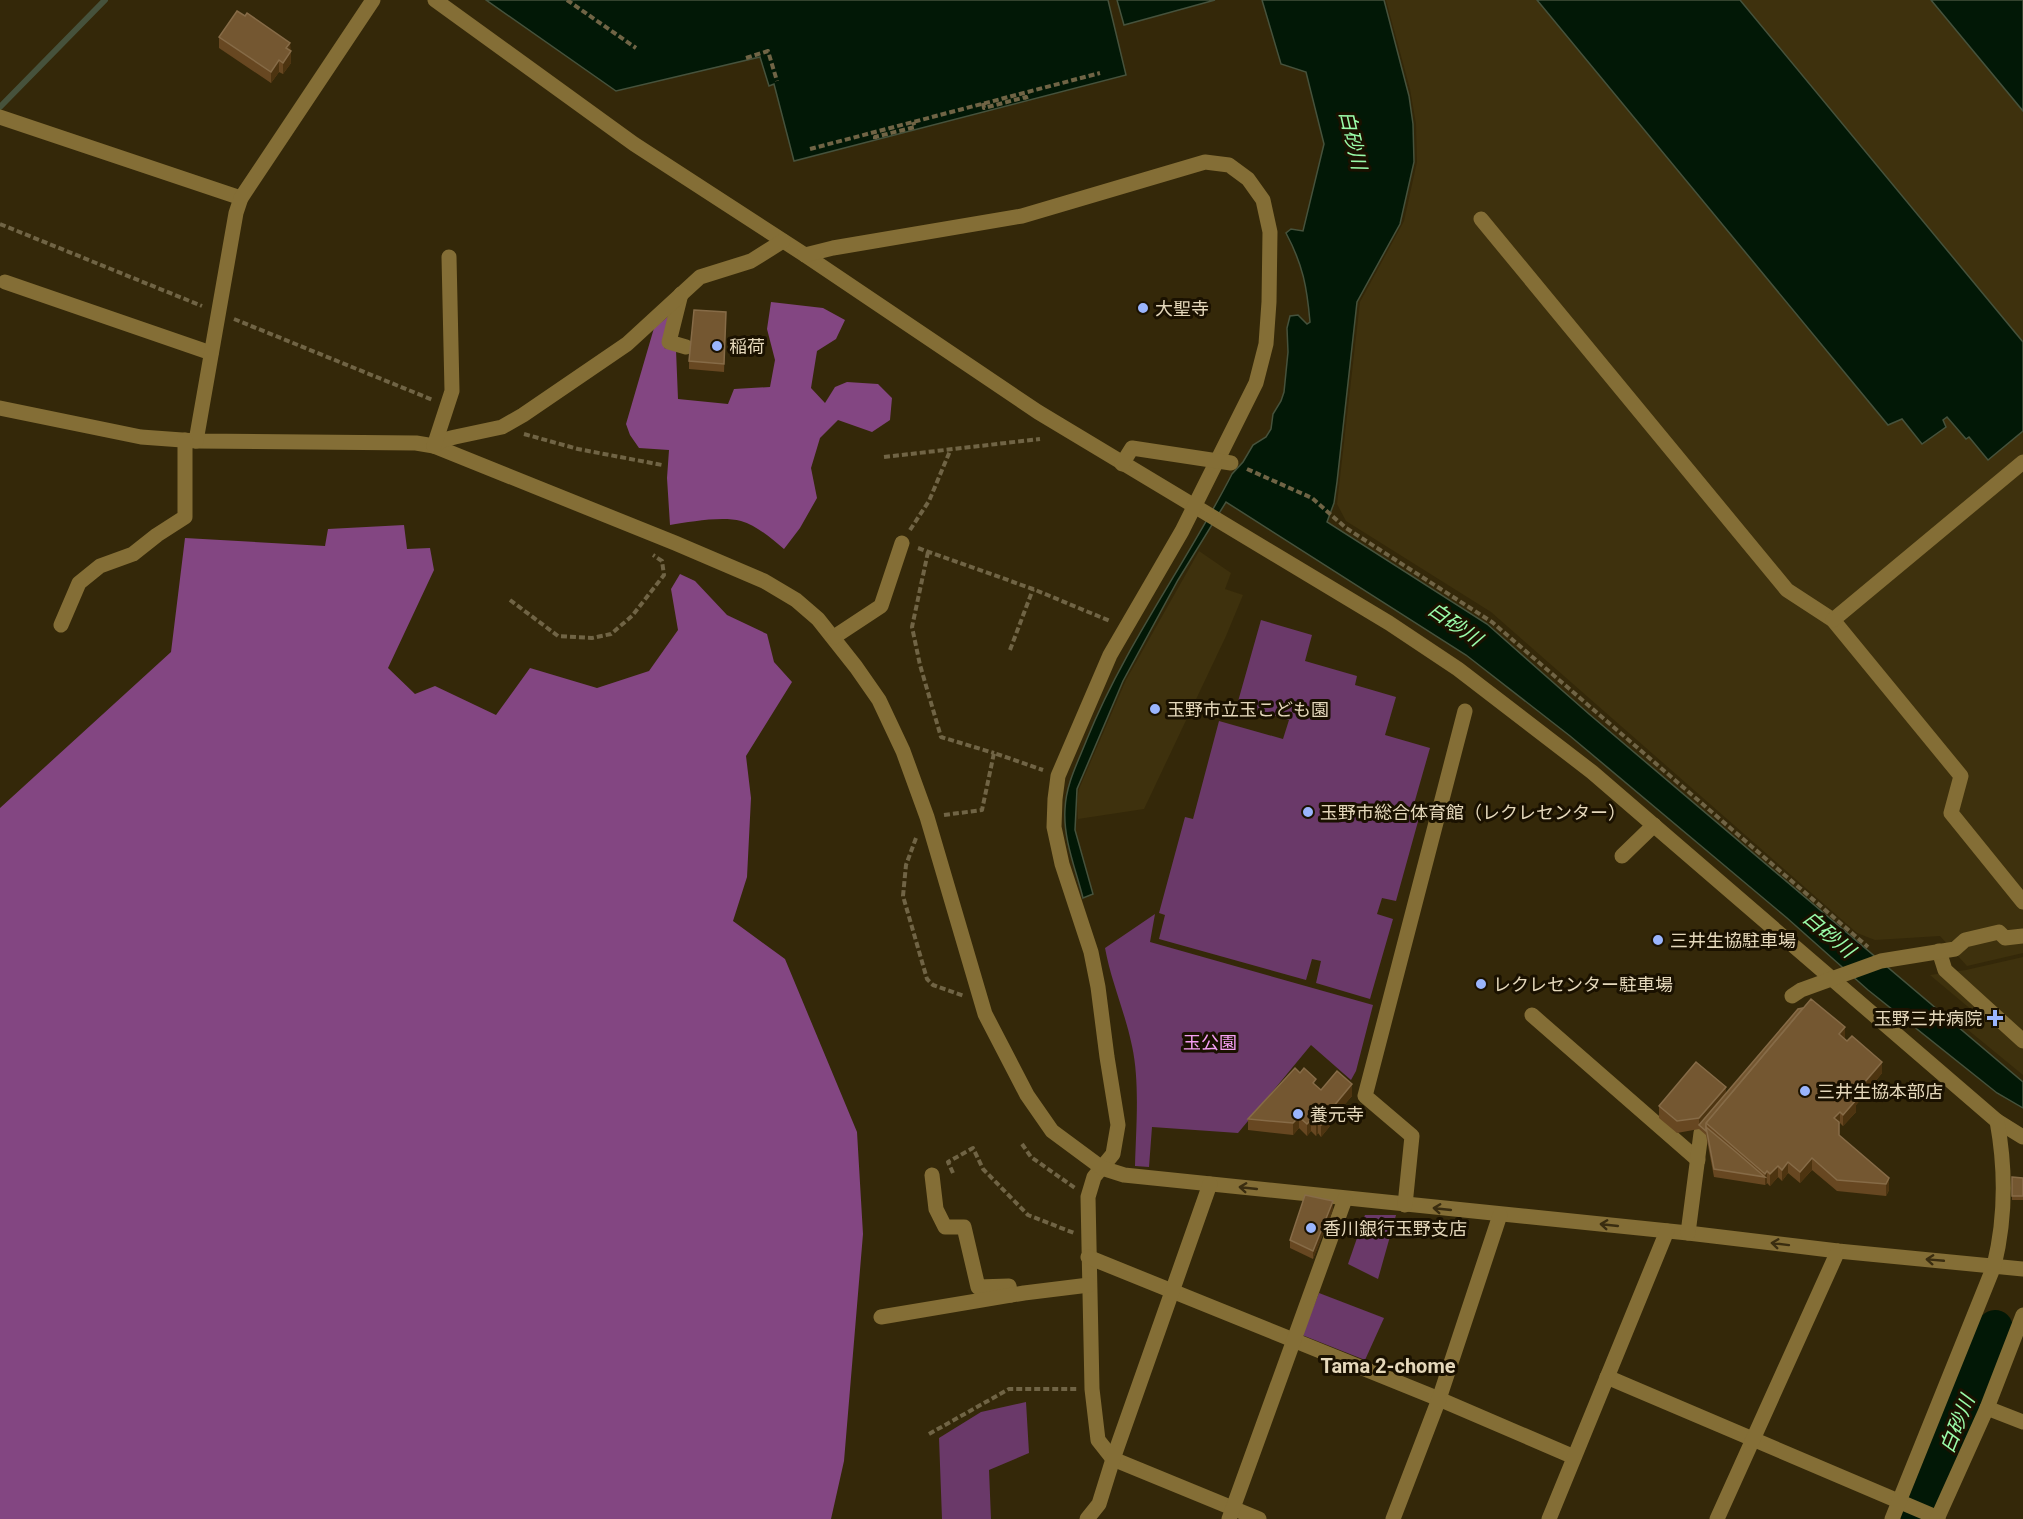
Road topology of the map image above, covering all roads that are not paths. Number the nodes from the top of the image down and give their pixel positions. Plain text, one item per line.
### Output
1 (373, 0) edge
2 (435, 0) edge
3 (0, 117) edge
4 (241, 198) junction
5 (1481, 219) dead end
6 (783, 241) junction
7 (805, 255) junction
8 (449, 257) dead end
9 (5, 282) dead end
10 (681, 294) junction
11 (686, 347) dead end
12 (211, 353) junction
13 (0, 408) edge
14 (191, 441) junction
15 (434, 446) junction
16 (1224, 462) junction
17 (2023, 462) edge
18 (1122, 464) junction
19 (1206, 513) junction
20 (902, 543) road end
21 (1833, 620) junction
22 (61, 625) dead end
23 (834, 638) junction
24 (1465, 711) dead end
25 (1654, 825) junction
26 (1622, 856) dead end
27 (2023, 902) edge
28 (2023, 936) edge
29 (1939, 951) junction
30 (1832, 979) junction
31 (1792, 996) dead end
32 (1532, 1015) dead end
33 (2023, 1041) edge
34 (1724, 1107) edge
35 (1997, 1121) junction
36 (2023, 1137) edge
37 (1698, 1160) junction
38 (1102, 1168) junction
39 (932, 1175) dead end
40 (1210, 1184) junction
41 (1345, 1199) junction
42 (1405, 1205) junction
43 (1500, 1215) junction
44 (1667, 1231) junction
45 (1688, 1233) junction
46 (1838, 1251) junction
47 (1088, 1257) junction
48 (1994, 1266) junction
49 (2023, 1269) edge
50 (1089, 1285) junction
51 (1171, 1292) junction
52 (1011, 1295) junction
53 (2023, 1315) edge
54 (881, 1317) dead end
55 (1293, 1340) junction
56 (1607, 1377) junction
57 (1438, 1399) junction
58 (1987, 1408) junction
59 (2023, 1422) edge
60 (1754, 1438) junction
61 (1574, 1457) junction
62 (1113, 1459) junction
63 (1903, 1504) junction
64 (1231, 1514) edge
65 (1934, 1516) edge
66 (1087, 1519) edge
67 (1259, 1519) edge
68 (1393, 1519) edge
69 (1549, 1519) edge
70 (1717, 1519) edge
71 (1892, 1519) edge

1 - 4 street
2 - 6 street
3 - 4 street
4 - 12 street
5 - 21 street
6 - 7 street
6 - 10 street
7 - 16 street
7 - 18 street
8 - 15 street
9 - 12 street
10 - 11 street
10 - 15 street
12 - 14 street
13 - 14 street
14 - 15 street
14 - 22 street
15 - 23 street
16 - 18 street
16 - 19 street
17 - 21 street
18 - 19 street
19 - 25 street
19 - 38 street
20 - 23 street
21 - 27 street
23 - 38 street
24 - 42 street
25 - 26 street
25 - 30 street
28 - 29 street
29 - 30 street
29 - 33 street
30 - 31 street
30 - 35 street
32 - 37 street
34 - 37 street
35 - 36 street
35 - 48 street
37 - 45 street
38 - 40 street
38 - 47 street
39 - 52 street
41 -> 40 street
40 - 51 street
41 - 42 street
41 - 55 street
43 -> 42 street
44 -> 43 street
43 - 57 street
44 - 45 street
44 - 56 street
46 -> 45 street
48 -> 46 street
46 - 60 street
47 - 50 street
47 - 51 street
48 - 49 street
48 - 63 street
50 - 52 street
50 - 62 street
51 - 55 street
51 - 62 street
52 - 54 street
53 - 58 street
55 - 57 street
55 - 64 street
56 - 60 street
56 - 61 street
57 - 61 street
57 - 68 street
58 - 59 street
58 - 65 street
60 - 63 street
60 - 70 street
61 - 69 street
62 - 64 street
62 - 66 street
63 - 65 street
63 - 71 street
64 - 67 street

